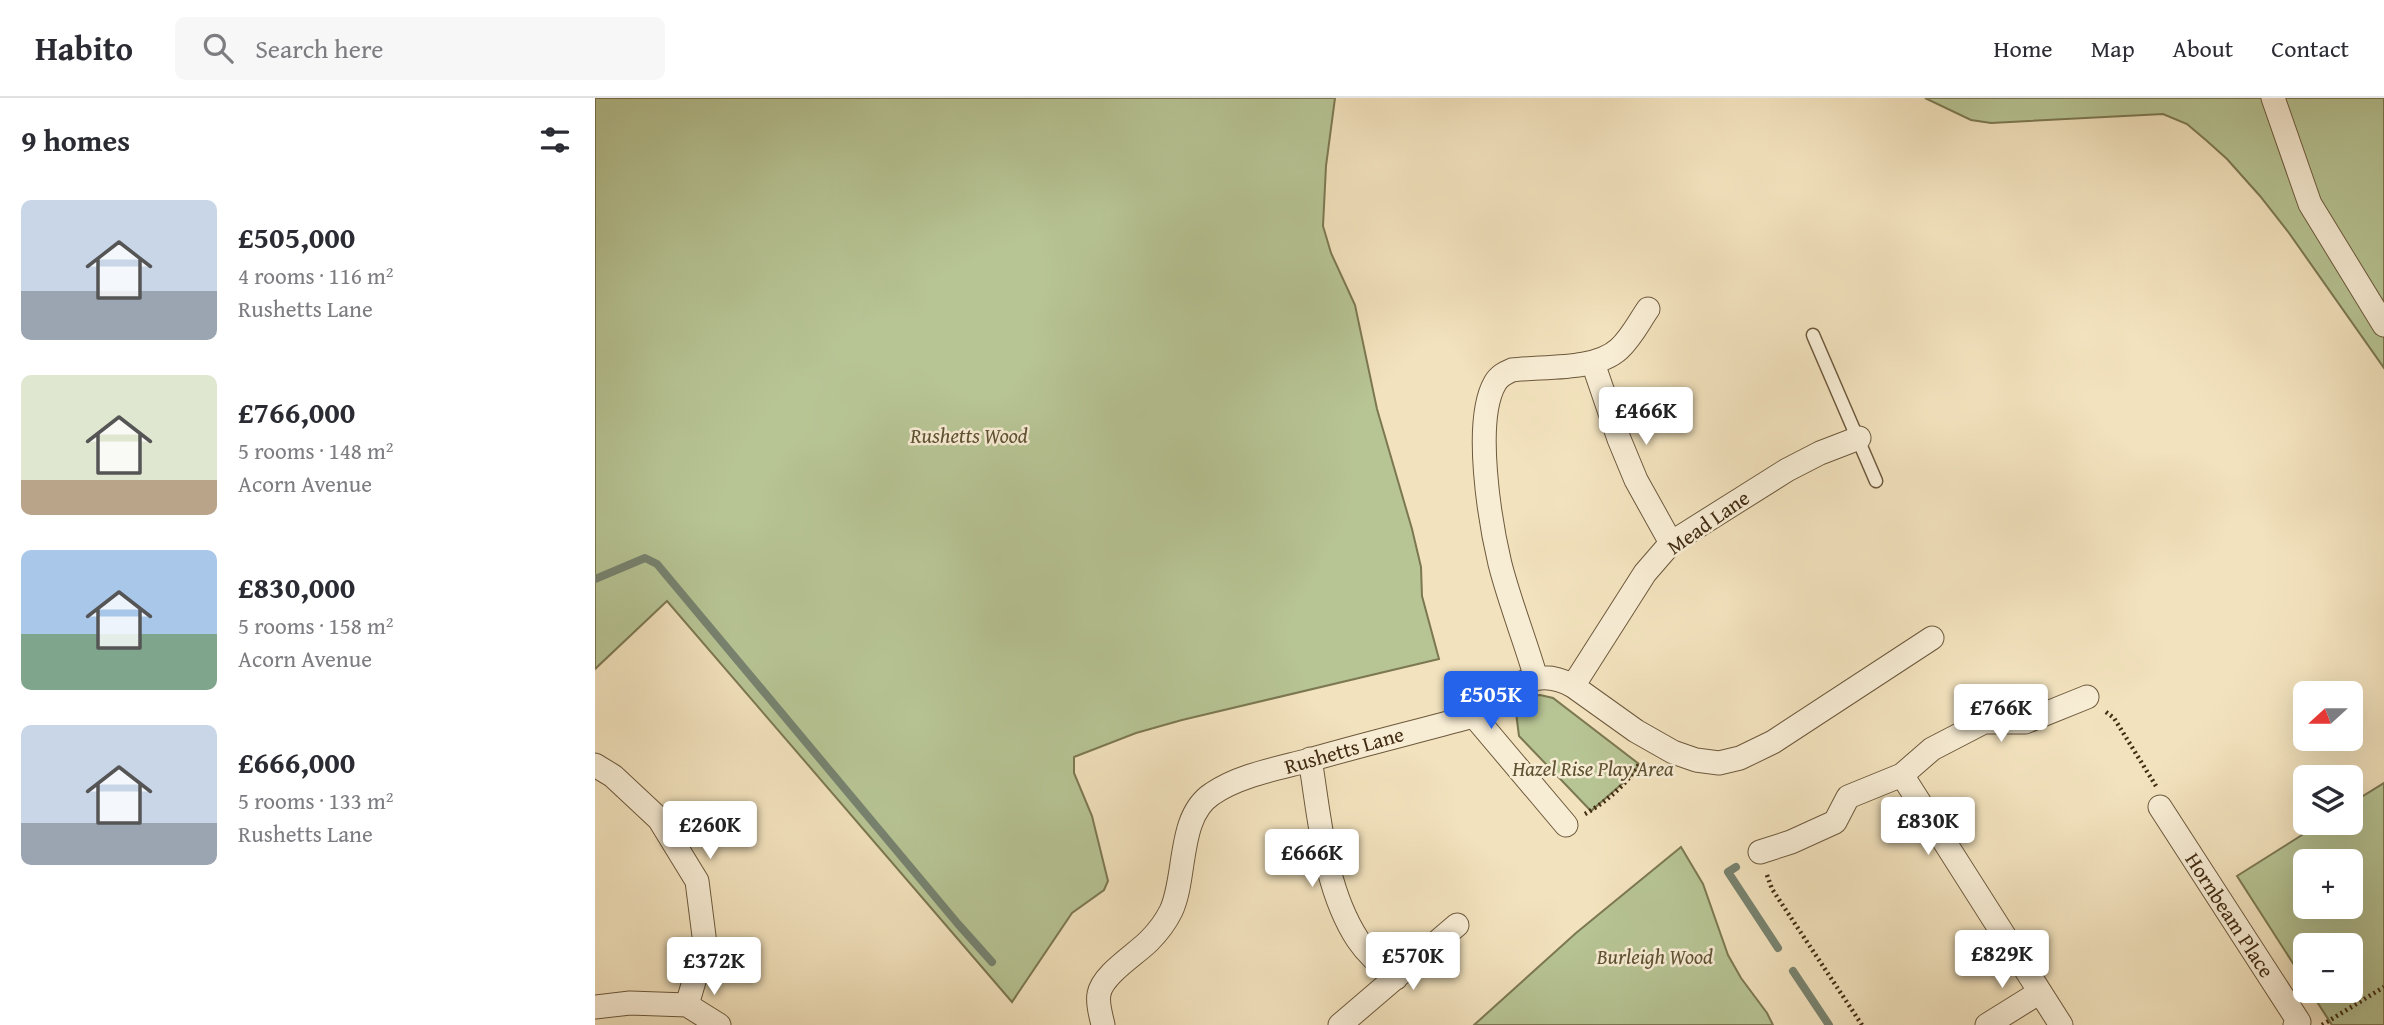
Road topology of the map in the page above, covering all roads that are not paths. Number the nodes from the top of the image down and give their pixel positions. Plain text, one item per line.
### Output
1 (2273, 98) edge
2 (1648, 309) dead end
3 (2384, 325) edge
4 (1813, 335) dead end
5 (1593, 363) junction
6 (1859, 438) junction
7 (1876, 481) dead end
8 (1671, 543) junction
9 (1932, 638) dead end
10 (1536, 678) junction
11 (1573, 686) junction
12 (2087, 697) road end
13 (1474, 716) junction
14 (1310, 759) junction
15 (595, 765) edge
16 (1902, 775) junction
17 (2161, 807) road end
18 (1566, 825) road end
19 (1760, 852) road end
20 (1457, 925) dead end
21 (1396, 978) junction
22 (2040, 992) junction
23 (687, 1006) junction
24 (595, 1007) edge
25 (2298, 1024) edge
26 (719, 1025) edge
27 (1103, 1025) edge
28 (1340, 1025) edge
29 (1987, 1025) edge
30 (2061, 1025) edge

1 - 3 street
2 - 5 street
4 - 6 lane
5 - 8 street
5 - 10 street
6 - 7 lane
6 - 8 street, Mead Lane
8 - 11 street, Mead Lane
9 - 11 street
10 - 11 street
10 - 13 street, Rushetts Lane
12 - 16 street
13 - 14 street, Rushetts Lane
13 - 18 street
14 - 21 street
14 - 27 street, Rushetts Lane
15 - 23 street
16 - 19 street
16 - 22 street
17 - 25 street, Hornbeam Place
20 - 21 street
21 - 28 street
22 - 29 street
22 - 30 street
23 - 24 street
23 - 26 street

